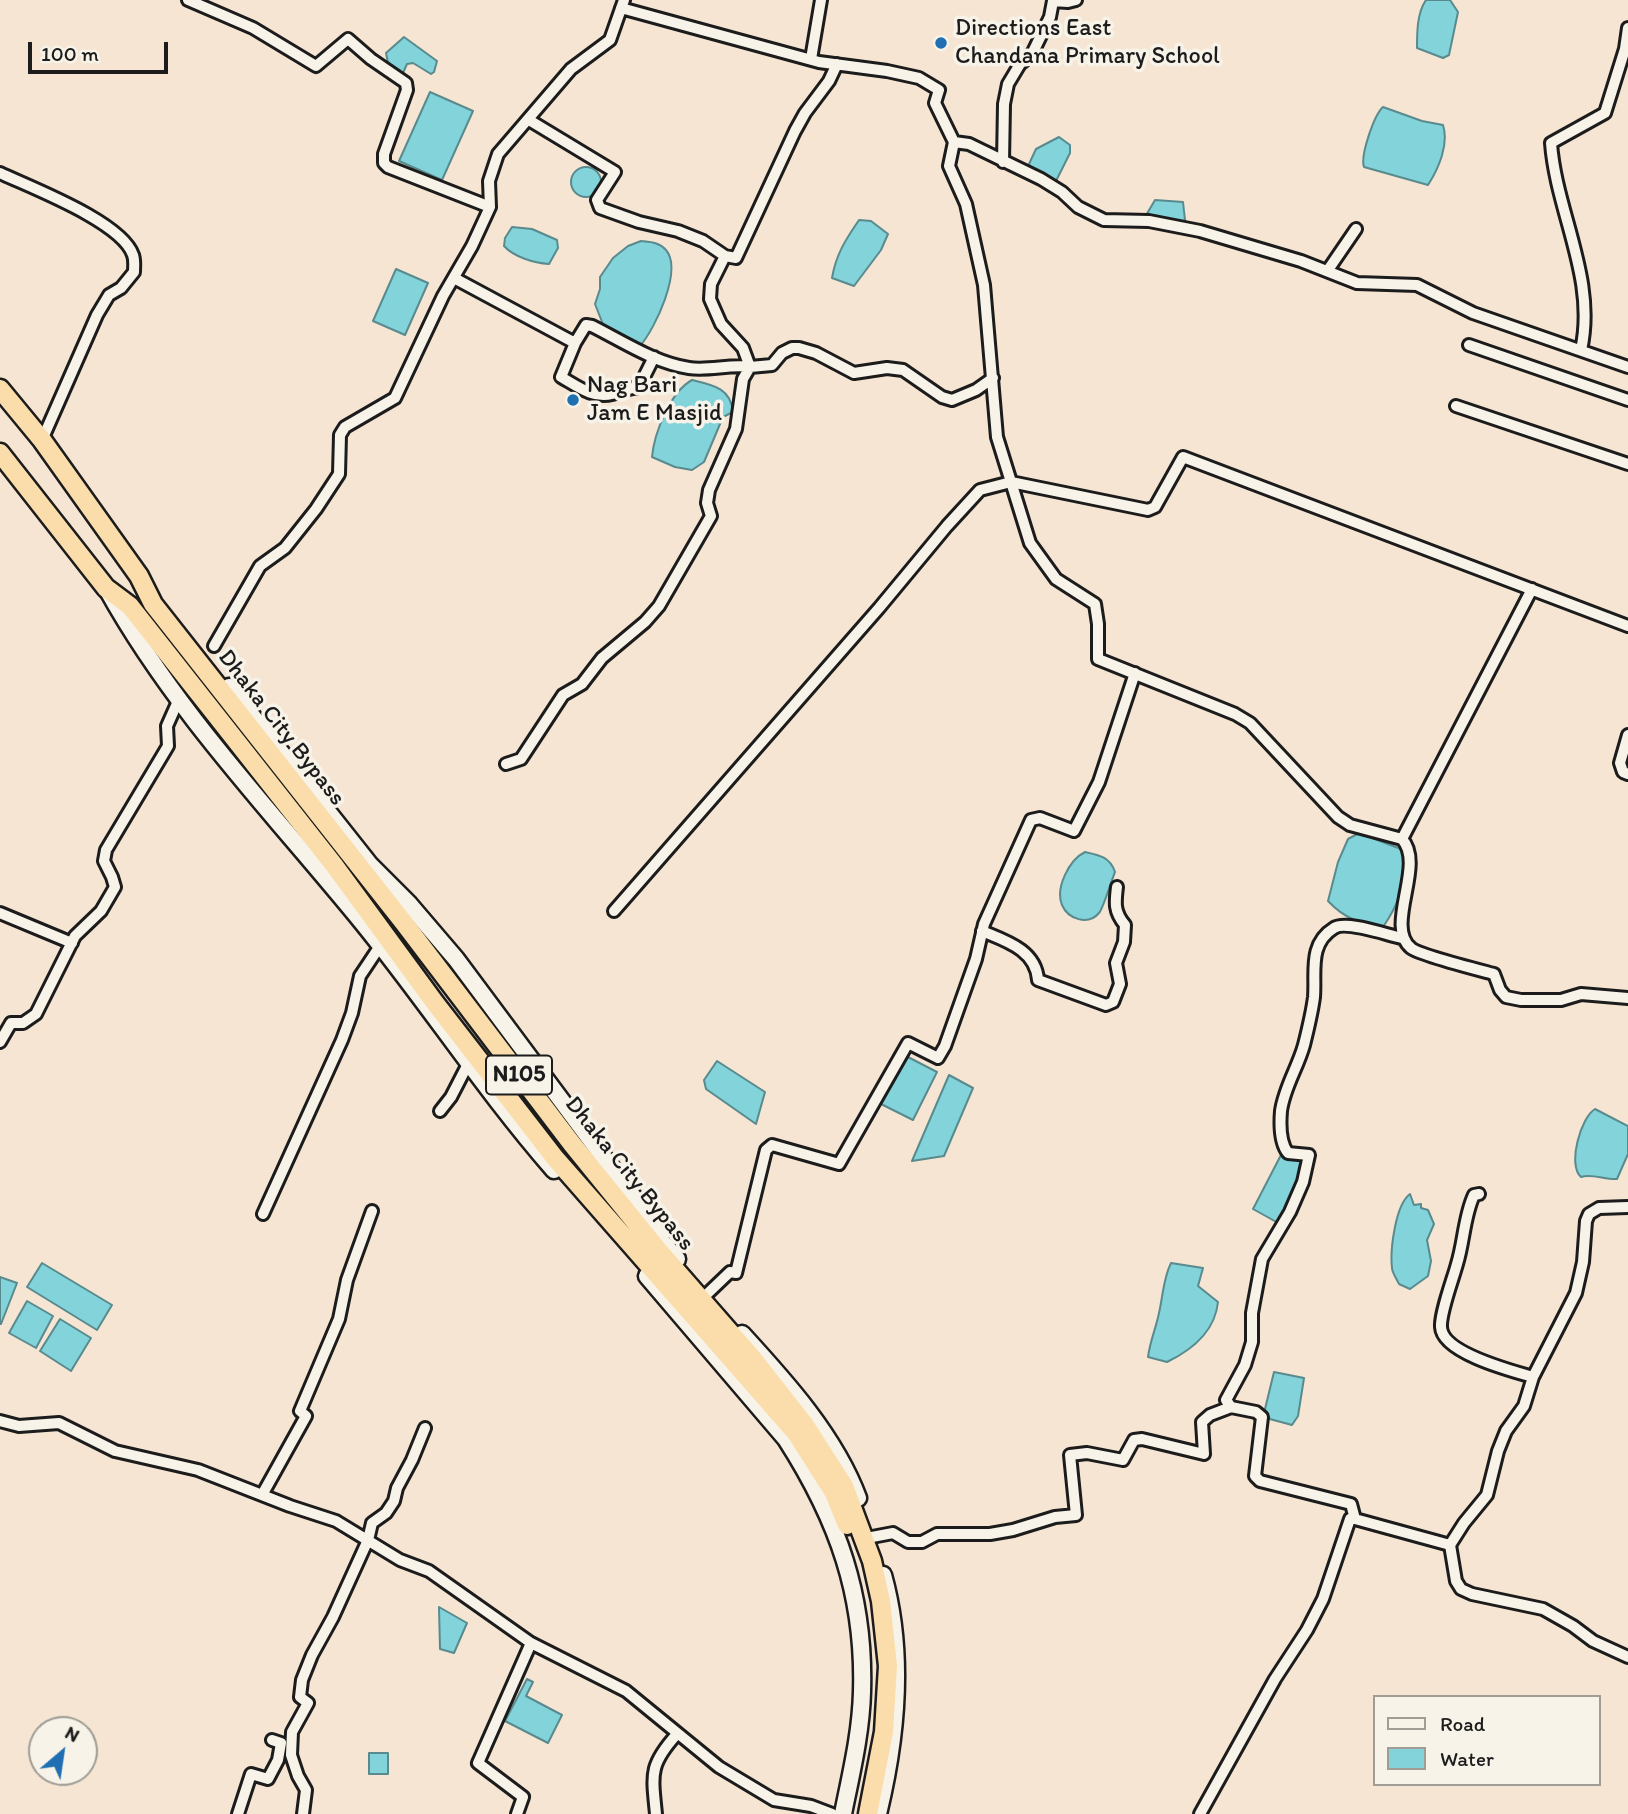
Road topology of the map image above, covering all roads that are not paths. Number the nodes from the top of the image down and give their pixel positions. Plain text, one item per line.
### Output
1 (188, 0) edge
2 (821, 0) edge
3 (1076, 0) edge
4 (623, 4) edge
5 (1628, 28) edge
6 (811, 60) junction
7 (837, 64) junction
8 (529, 120) junction
9 (954, 142) junction
10 (1003, 162) junction
11 (0, 173) edge
12 (490, 207) junction
13 (1356, 229) dead end
14 (725, 257) junction
15 (1328, 270) junction
16 (454, 278) junction
17 (575, 343) junction
18 (1468, 345) dead end
19 (1581, 350) junction
20 (654, 357) junction
21 (750, 367) junction
22 (1628, 367) edge
23 (993, 377) junction
24 (0, 388) edge
25 (1628, 400) edge
26 (1456, 405) dead end
27 (41, 440) junction
28 (0, 453) edge
29 (1628, 464) edge
30 (1012, 482) junction
31 (141, 580) junction
32 (106, 588) junction
33 (1532, 590) junction
34 (1628, 626) edge
35 (214, 646) dead end
36 (1135, 673) junction
37 (179, 699) junction
38 (1628, 735) edge
39 (506, 764) dead end
40 (1628, 774) edge
41 (1402, 839) junction
42 (1117, 887) dead end
43 (614, 911) dead end
44 (0, 913) edge
45 (982, 931) junction
46 (1402, 938) junction
47 (72, 943) junction
48 (380, 946) junction
49 (1628, 997) edge
50 (0, 1042) edge
51 (468, 1064) junction
52 (440, 1111) dead end
53 (1479, 1194) dead end
54 (1628, 1207) edge
55 (372, 1211) dead end
56 (264, 1214) dead end
57 (707, 1294) junction
58 (1533, 1377) junction
59 (1231, 1407) junction
60 (0, 1421) edge
61 (425, 1428) dead end
62 (262, 1495) junction
63 (1355, 1519) junction
64 (872, 1537) junction
65 (368, 1540) junction
66 (1450, 1545) junction
67 (531, 1643) junction
68 (1628, 1657) edge
69 (677, 1734) junction
70 (271, 1740) dead end
71 (238, 1814) edge
72 (303, 1814) edge
73 (517, 1814) edge
74 (656, 1814) edge
75 (832, 1814) edge
76 (843, 1814) edge
77 (857, 1814) edge
78 (868, 1814) edge
79 (878, 1814) edge
80 (1200, 1814) edge

1 - 12 street
2 - 6 street
3 - 10 street
4 - 6 street
4 - 8 street
5 - 19 street
6 - 7 street
7 - 9 street
7 - 14 street
8 - 12 street
8 - 14 street
9 - 10 street
9 - 23 street
10 - 15 street
11 - 27 street
12 - 16 street
13 - 15 street
14 - 21 street
15 - 19 street
16 - 17 street
16 - 35 street
17 - 20 street
17 - 20 street
18 - 25 street
19 - 22 street
20 - 21 street
21 - 23 street
21 - 39 street
23 - 30 street
24 - 27 highway, Dhaka City Bypass / N105
26 - 29 street
27 - 31 highway, Dhaka City Bypass / N105
28 - 32 highway, Dhaka City Bypass / N105
30 - 33 street
30 - 36 street
30 - 43 street
31 - 57 main road
31 - 78 highway, Dhaka City Bypass / N105
32 - 37 main road
32 - 77 highway, Dhaka City Bypass / N105
33 - 34 street
33 - 41 street
36 - 41 street
36 - 45 street
37 - 47 street
37 - 48 main road
38 - 40 street
41 - 46 street
42 - 45 street
44 - 47 street
45 - 57 street
46 - 49 street
46 - 59 street
47 - 50 street
48 - 51 main road
48 - 56 street
51 - 52 street
51 - 76 main road
53 - 58 street
54 - 58 street
55 - 62 street
57 - 64 main road
58 - 66 street
59 - 63 street
59 - 64 street
60 - 62 street
61 - 65 street
62 - 65 street
63 - 66 street
63 - 80 street
64 - 79 main road
65 - 67 street
65 - 72 street
66 - 68 street
67 - 69 street
67 - 73 street
69 - 74 street
69 - 75 street
70 - 71 street

